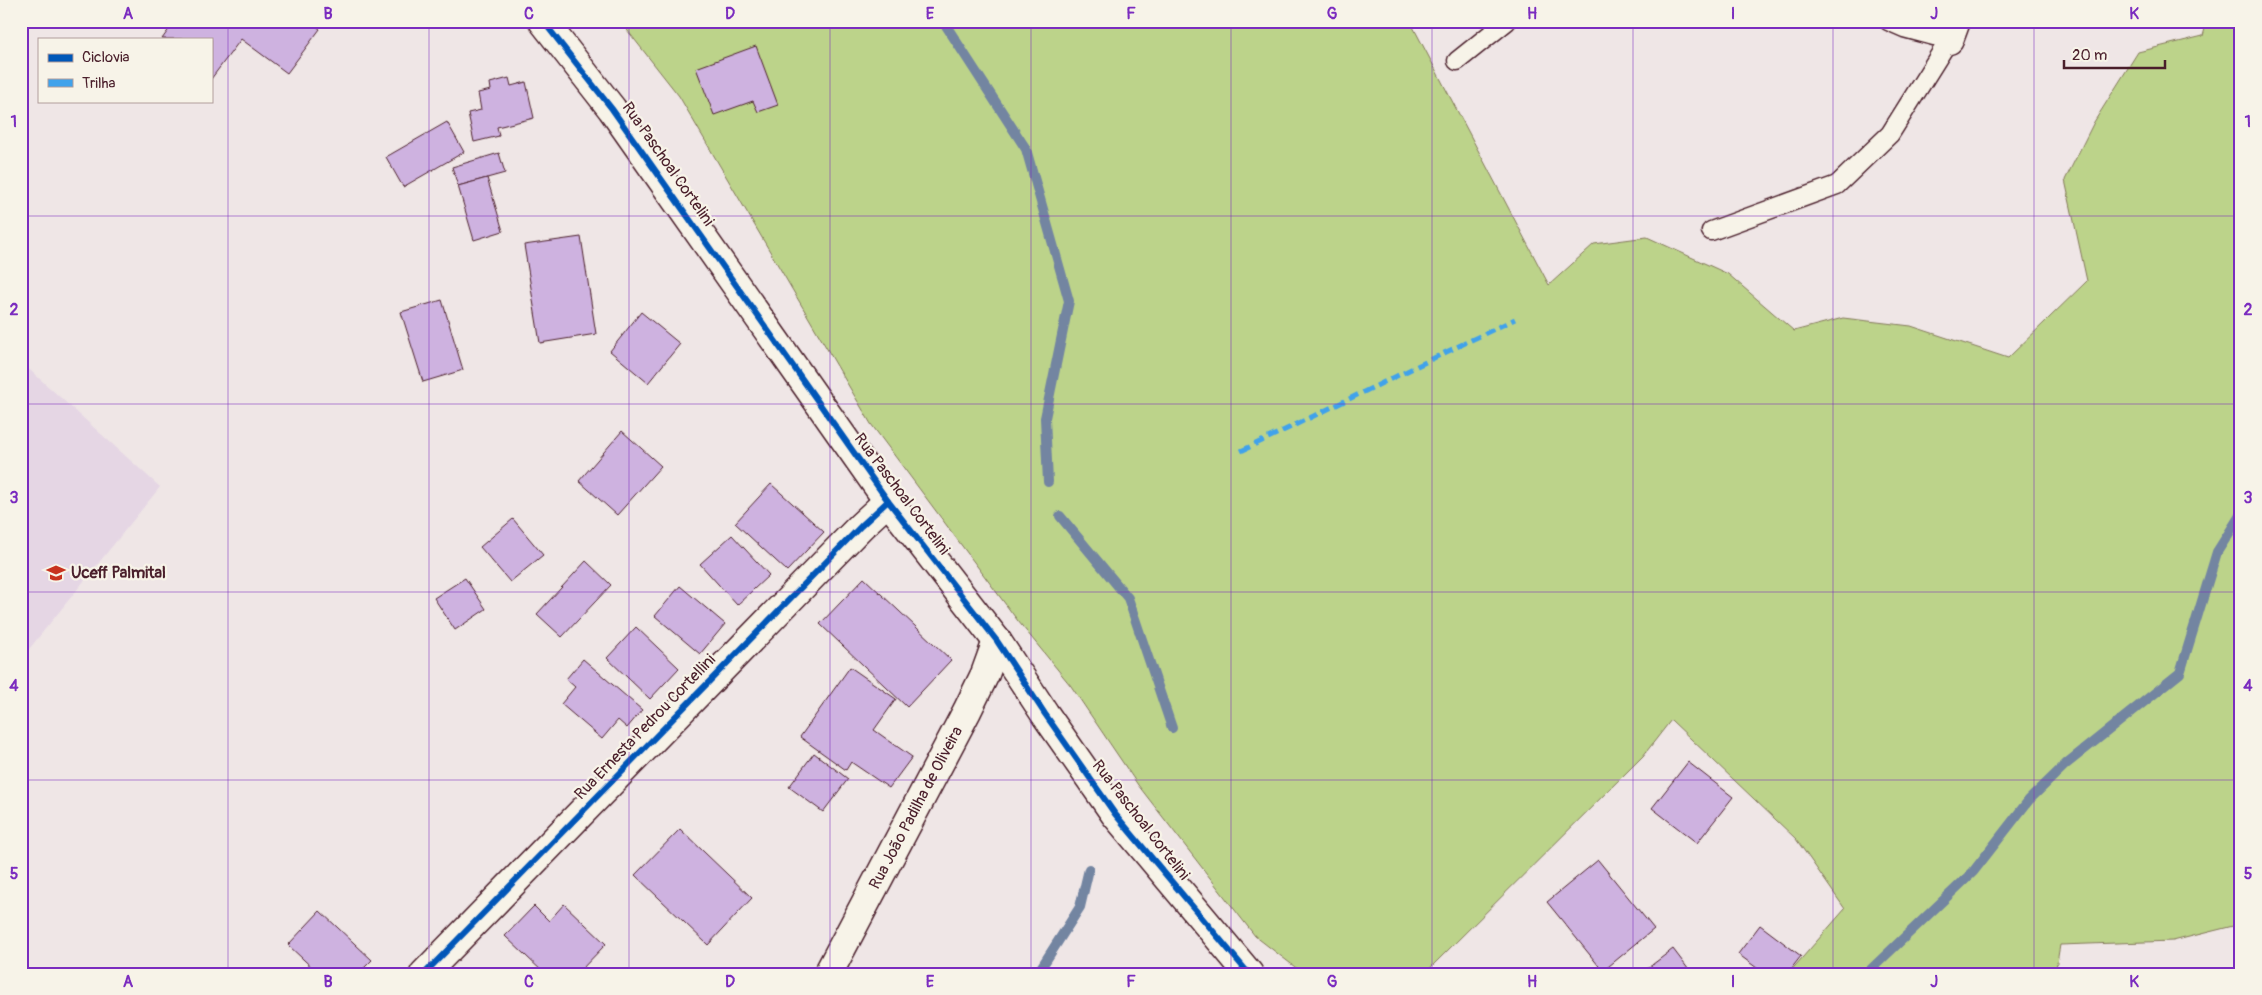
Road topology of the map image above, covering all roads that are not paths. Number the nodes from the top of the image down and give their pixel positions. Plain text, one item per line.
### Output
1 (543, 21) edge
2 (1506, 21) edge
3 (1888, 21) edge
4 (1953, 30) edge
5 (1457, 61) dead end
6 (1710, 231) dead end
7 (888, 501) junction
8 (997, 641) junction
9 (424, 974) edge
10 (828, 974) edge
11 (1250, 974) edge

1 - 7 street, Rua Paschoal Cortelini
2 - 5 lane
3 - 4 lane
4 - 6 lane
7 - 8 street, Rua Paschoal Cortelini
7 - 9 street, Rua Ernesta Pedrou Cortellini
8 - 10 street, Rua João Padilha de Oliveira
8 - 11 street, Rua Paschoal Cortelini

